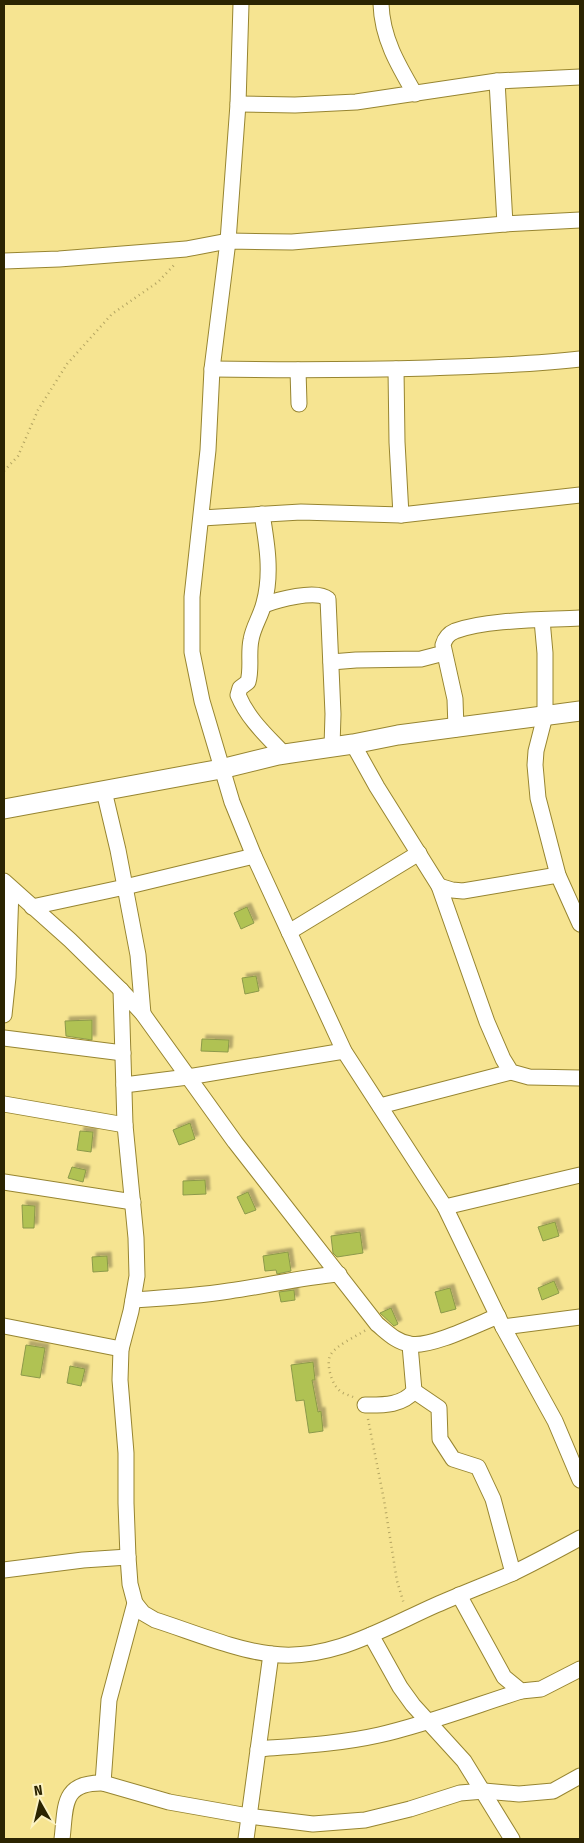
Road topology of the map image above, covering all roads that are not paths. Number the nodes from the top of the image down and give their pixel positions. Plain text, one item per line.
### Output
1 (241, 4) edge
2 (381, 4) edge
3 (580, 77) edge
4 (497, 81) junction
5 (415, 94) junction
6 (238, 104) junction
7 (580, 220) edge
8 (506, 224) junction
9 (228, 241) junction
10 (4, 261) edge
11 (580, 359) edge
12 (212, 369) junction
13 (396, 369) junction
14 (298, 370) junction
15 (299, 404) dead end
16 (580, 496) edge
17 (262, 514) junction
18 (401, 515) junction
19 (202, 518) junction
20 (264, 605) junction
21 (580, 618) edge
22 (542, 620) junction
23 (444, 654) junction
24 (331, 662) junction
25 (580, 711) edge
26 (545, 716) junction
27 (456, 729) junction
28 (353, 744) junction
29 (332, 747) junction
30 (284, 754) junction
31 (221, 768) junction
32 (104, 791) junction
33 (4, 809) edge
34 (418, 853) junction
35 (254, 856) junction
36 (558, 875) junction
37 (7, 885) edge
38 (439, 886) junction
39 (125, 887) junction
40 (32, 907) junction
41 (7, 910) edge
42 (580, 924) edge
43 (289, 932) junction
44 (121, 990) junction
45 (143, 1014) junction
46 (4, 1015) edge
47 (4, 1038) edge
48 (344, 1051) junction
49 (124, 1053) junction
50 (511, 1072) junction
51 (188, 1077) junction
52 (580, 1078) edge
53 (124, 1085) junction
54 (4, 1104) edge
55 (380, 1106) junction
56 (126, 1124) junction
57 (580, 1175) edge
58 (4, 1182) edge
59 (133, 1202) junction
60 (445, 1207) junction
61 (339, 1274) junction
62 (133, 1300) junction
63 (580, 1317) edge
64 (501, 1322) junction
65 (4, 1326) edge
66 (410, 1345) junction
67 (121, 1349) junction
68 (414, 1392) junction
69 (364, 1406) road end
70 (580, 1480) edge
71 (580, 1538) edge
72 (128, 1557) junction
73 (4, 1570) edge
74 (513, 1573) junction
75 (459, 1595) junction
76 (135, 1604) junction
77 (371, 1635) junction
78 (271, 1654) junction
79 (580, 1669) edge
80 (521, 1691) junction
81 (428, 1722) junction
82 (258, 1749) junction
83 (580, 1776) edge
84 (103, 1783) junction
85 (484, 1791) junction
86 (248, 1816) junction
87 (62, 1839) edge
88 (246, 1839) edge
89 (512, 1839) edge

1 - 6 street
2 - 5 street
3 - 4 street
4 - 5 street
4 - 8 street
5 - 6 street
6 - 9 street
7 - 8 street
8 - 9 street
9 - 10 street
9 - 12 street
11 - 13 street
12 - 14 street
12 - 19 street
13 - 14 street
13 - 18 street
14 - 15 street
16 - 18 street
17 - 18 street
17 - 19 street
17 - 20 street
19 - 31 street
20 - 24 street
20 - 30 street
21 - 22 street
22 - 23 street
22 - 26 street
23 - 24 street
23 - 27 street
24 - 29 street
25 - 26 street
26 - 27 street
26 - 36 street
27 - 28 street
28 - 29 street
28 - 34 street
29 - 30 street
30 - 31 street
31 - 32 street
31 - 35 street
32 - 33 street
32 - 39 street
34 - 38 street
34 - 43 street
35 - 39 street
35 - 43 street
36 - 38 street
36 - 42 street
37 - 40 street
37 - 41 street
38 - 50 street
39 - 40 street
39 - 45 street
40 - 44 street
41 - 46 street
43 - 48 street
44 - 45 street
44 - 49 street
45 - 51 street
47 - 49 street
48 - 51 street
48 - 55 street
49 - 53 street
50 - 52 street
50 - 55 street
51 - 53 street
51 - 61 street
53 - 56 street
54 - 56 street
55 - 60 street
56 - 59 street
57 - 60 street
58 - 59 street
59 - 62 street
60 - 64 street
61 - 62 street
61 - 66 street
62 - 67 street
63 - 64 street
64 - 66 street
64 - 70 street
65 - 67 street
66 - 68 street
67 - 72 street
68 - 69 street
68 - 74 street
71 - 74 street
72 - 73 street
72 - 76 street
74 - 75 street
75 - 77 street
75 - 80 street
76 - 78 street
76 - 84 street
77 - 78 street
77 - 81 street
78 - 82 street
79 - 80 street
80 - 81 street
81 - 82 street
81 - 85 street
82 - 86 street
83 - 85 street
84 - 86 street
84 - 87 street
85 - 86 street
85 - 89 street
86 - 88 street

